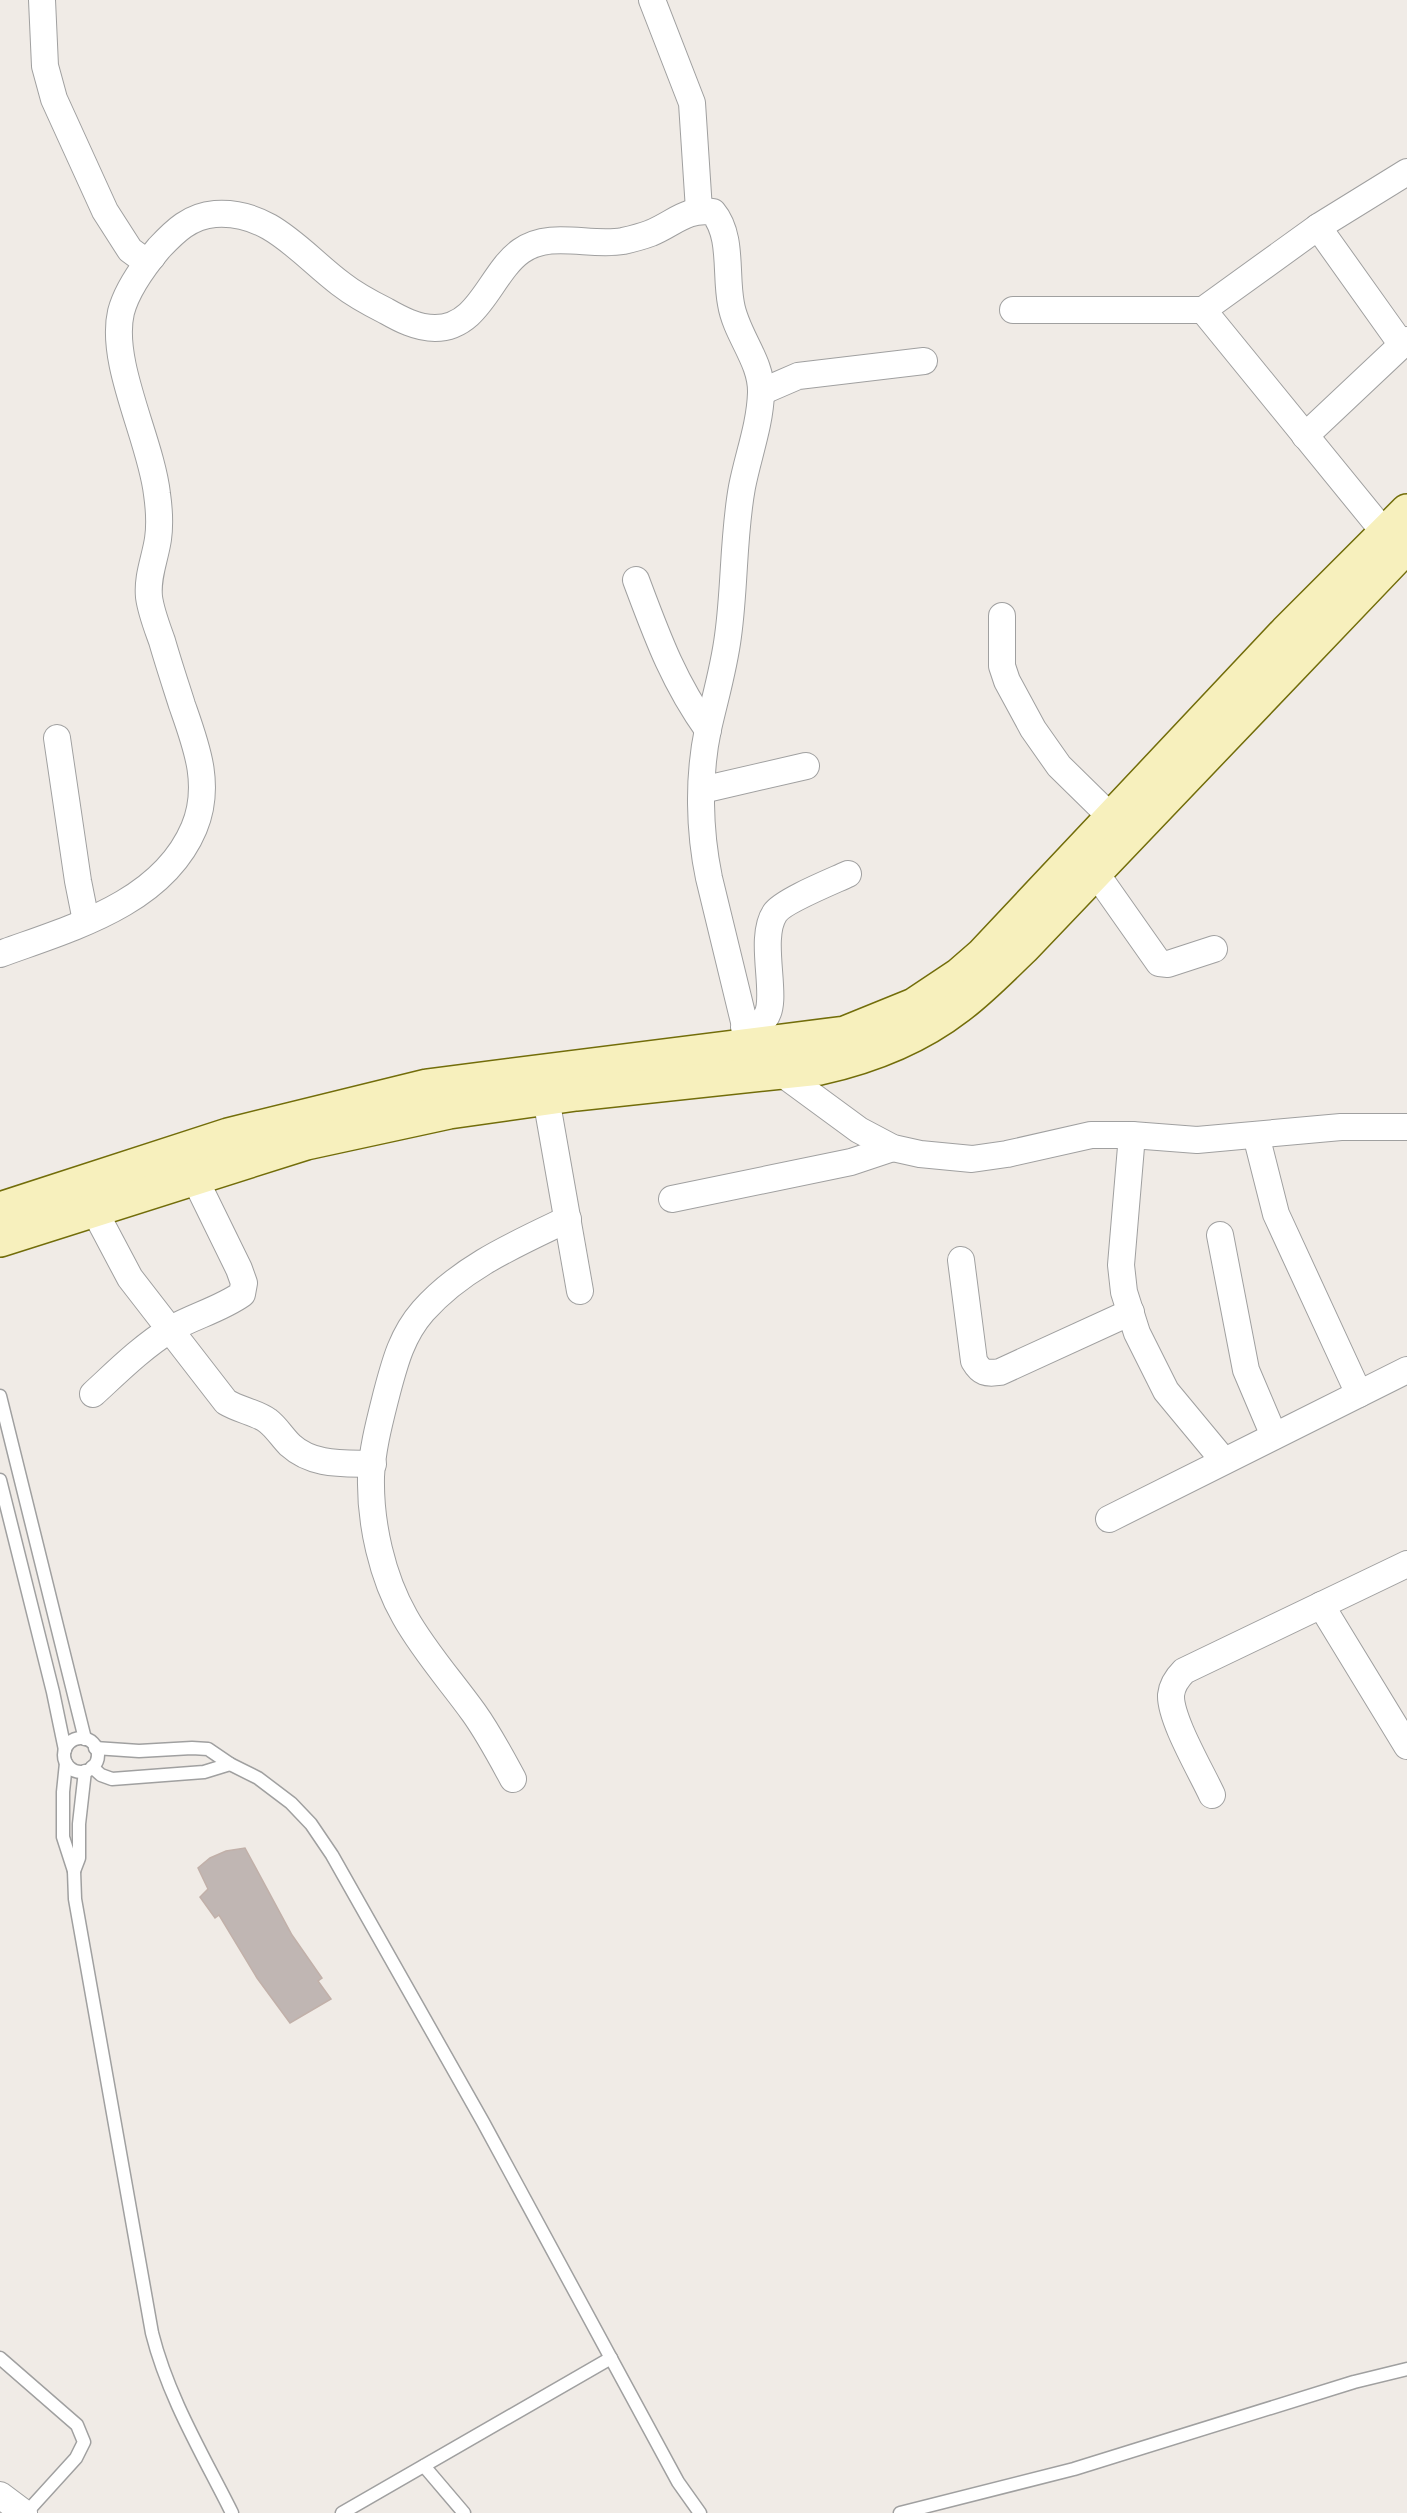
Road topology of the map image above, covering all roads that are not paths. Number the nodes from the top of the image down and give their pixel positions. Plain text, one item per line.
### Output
1 (42, 0) edge
2 (651, 0) edge
3 (1403, 184) edge
4 (699, 210) junction
5 (1317, 227) junction
6 (152, 257) junction
7 (1013, 310) dead end
8 (1203, 310) junction
9 (1405, 342) edge
10 (924, 361) dead end
11 (761, 392) junction
12 (1305, 436) junction
13 (1407, 511) edge
14 (1397, 544) edge
15 (636, 580) dead end
16 (1002, 616) dead end
17 (708, 730) junction
18 (57, 738) dead end
19 (806, 766) dead end
20 (702, 790) junction
21 (1112, 818) junction
22 (1095, 872) junction
23 (849, 874) dead end
24 (86, 921) junction
25 (1214, 949) dead end
26 (0, 954) edge
27 (758, 1055) junction
28 (546, 1098) junction
29 (1407, 1127) edge
30 (1132, 1134) junction
31 (1256, 1135) junction
32 (893, 1148) junction
33 (194, 1178) junction
34 (672, 1199) dead end
35 (0, 1209) edge
36 (94, 1210) junction
37 (568, 1219) junction
38 (1220, 1235) dead end
39 (0, 1240) edge
40 (961, 1260) dead end
41 (580, 1291) dead end
42 (1131, 1312) junction
43 (172, 1329) junction
44 (1407, 1370) edge
45 (93, 1394) dead end
46 (1359, 1394) junction
47 (0, 1396) edge
48 (1274, 1436) junction
49 (1224, 1461) junction
50 (373, 1464) junction
51 (0, 1479) edge
52 (1109, 1519) dead end
53 (1407, 1564) edge
54 (1321, 1605) junction
55 (85, 1739) junction
56 (1407, 1746) edge
57 (95, 1748) junction
58 (65, 1757) junction
59 (230, 1764) junction
60 (88, 1769) junction
61 (513, 1779) dead end
62 (1212, 1795) dead end
63 (74, 1871) junction
64 (0, 2358) edge
65 (611, 2358) junction
66 (1407, 2369) edge
67 (424, 2466) junction
68 (0, 2495) edge
69 (921, 2510) edge
70 (25, 2513) edge
71 (232, 2513) edge
72 (342, 2513) edge
73 (464, 2513) edge
74 (700, 2513) edge
75 (900, 2513) edge

1 - 6 street
2 - 4 street
3 - 5 street
4 - 6 street
4 - 11 street
5 - 8 street
5 - 9 street
6 - 24 street
7 - 8 street
8 - 12 street
9 - 12 street
10 - 11 street
11 - 17 street
12 - 14 street
13 - 14 street
14 - 21 street
14 - 22 street
15 - 17 street
16 - 21 street
17 - 20 street
18 - 24 street
19 - 20 street
20 - 27 street
21 - 27 street
22 - 25 street
22 - 27 street
23 - 27 street
24 - 26 street
27 - 28 street
27 - 32 street
27 - 35 street
28 - 33 street
28 - 37 street
29 - 31 street
30 - 31 street
30 - 32 street
30 - 42 street
31 - 46 street
32 - 34 street
33 - 36 street
33 - 43 street
36 - 39 street
36 - 43 street
37 - 41 street
37 - 50 street
38 - 48 street
40 - 42 street
42 - 49 street
43 - 45 street
43 - 50 street
44 - 46 street
46 - 48 street
47 - 55 lane
48 - 49 street
49 - 52 street
50 - 61 street
51 - 58 lane
53 - 54 street
54 - 56 street
54 - 62 street
55 - 57 lane
55 - 58 lane
57 - 59 lane
57 - 60 lane
58 - 60 lane
58 - 63 lane
59 - 60 lane
59 - 65 lane
60 - 63 lane
63 - 71 lane
64 - 70 lane
65 - 67 lane
65 - 74 lane
66 - 69 lane
67 - 72 lane
67 - 73 lane
68 - 70 street
69 - 75 lane

